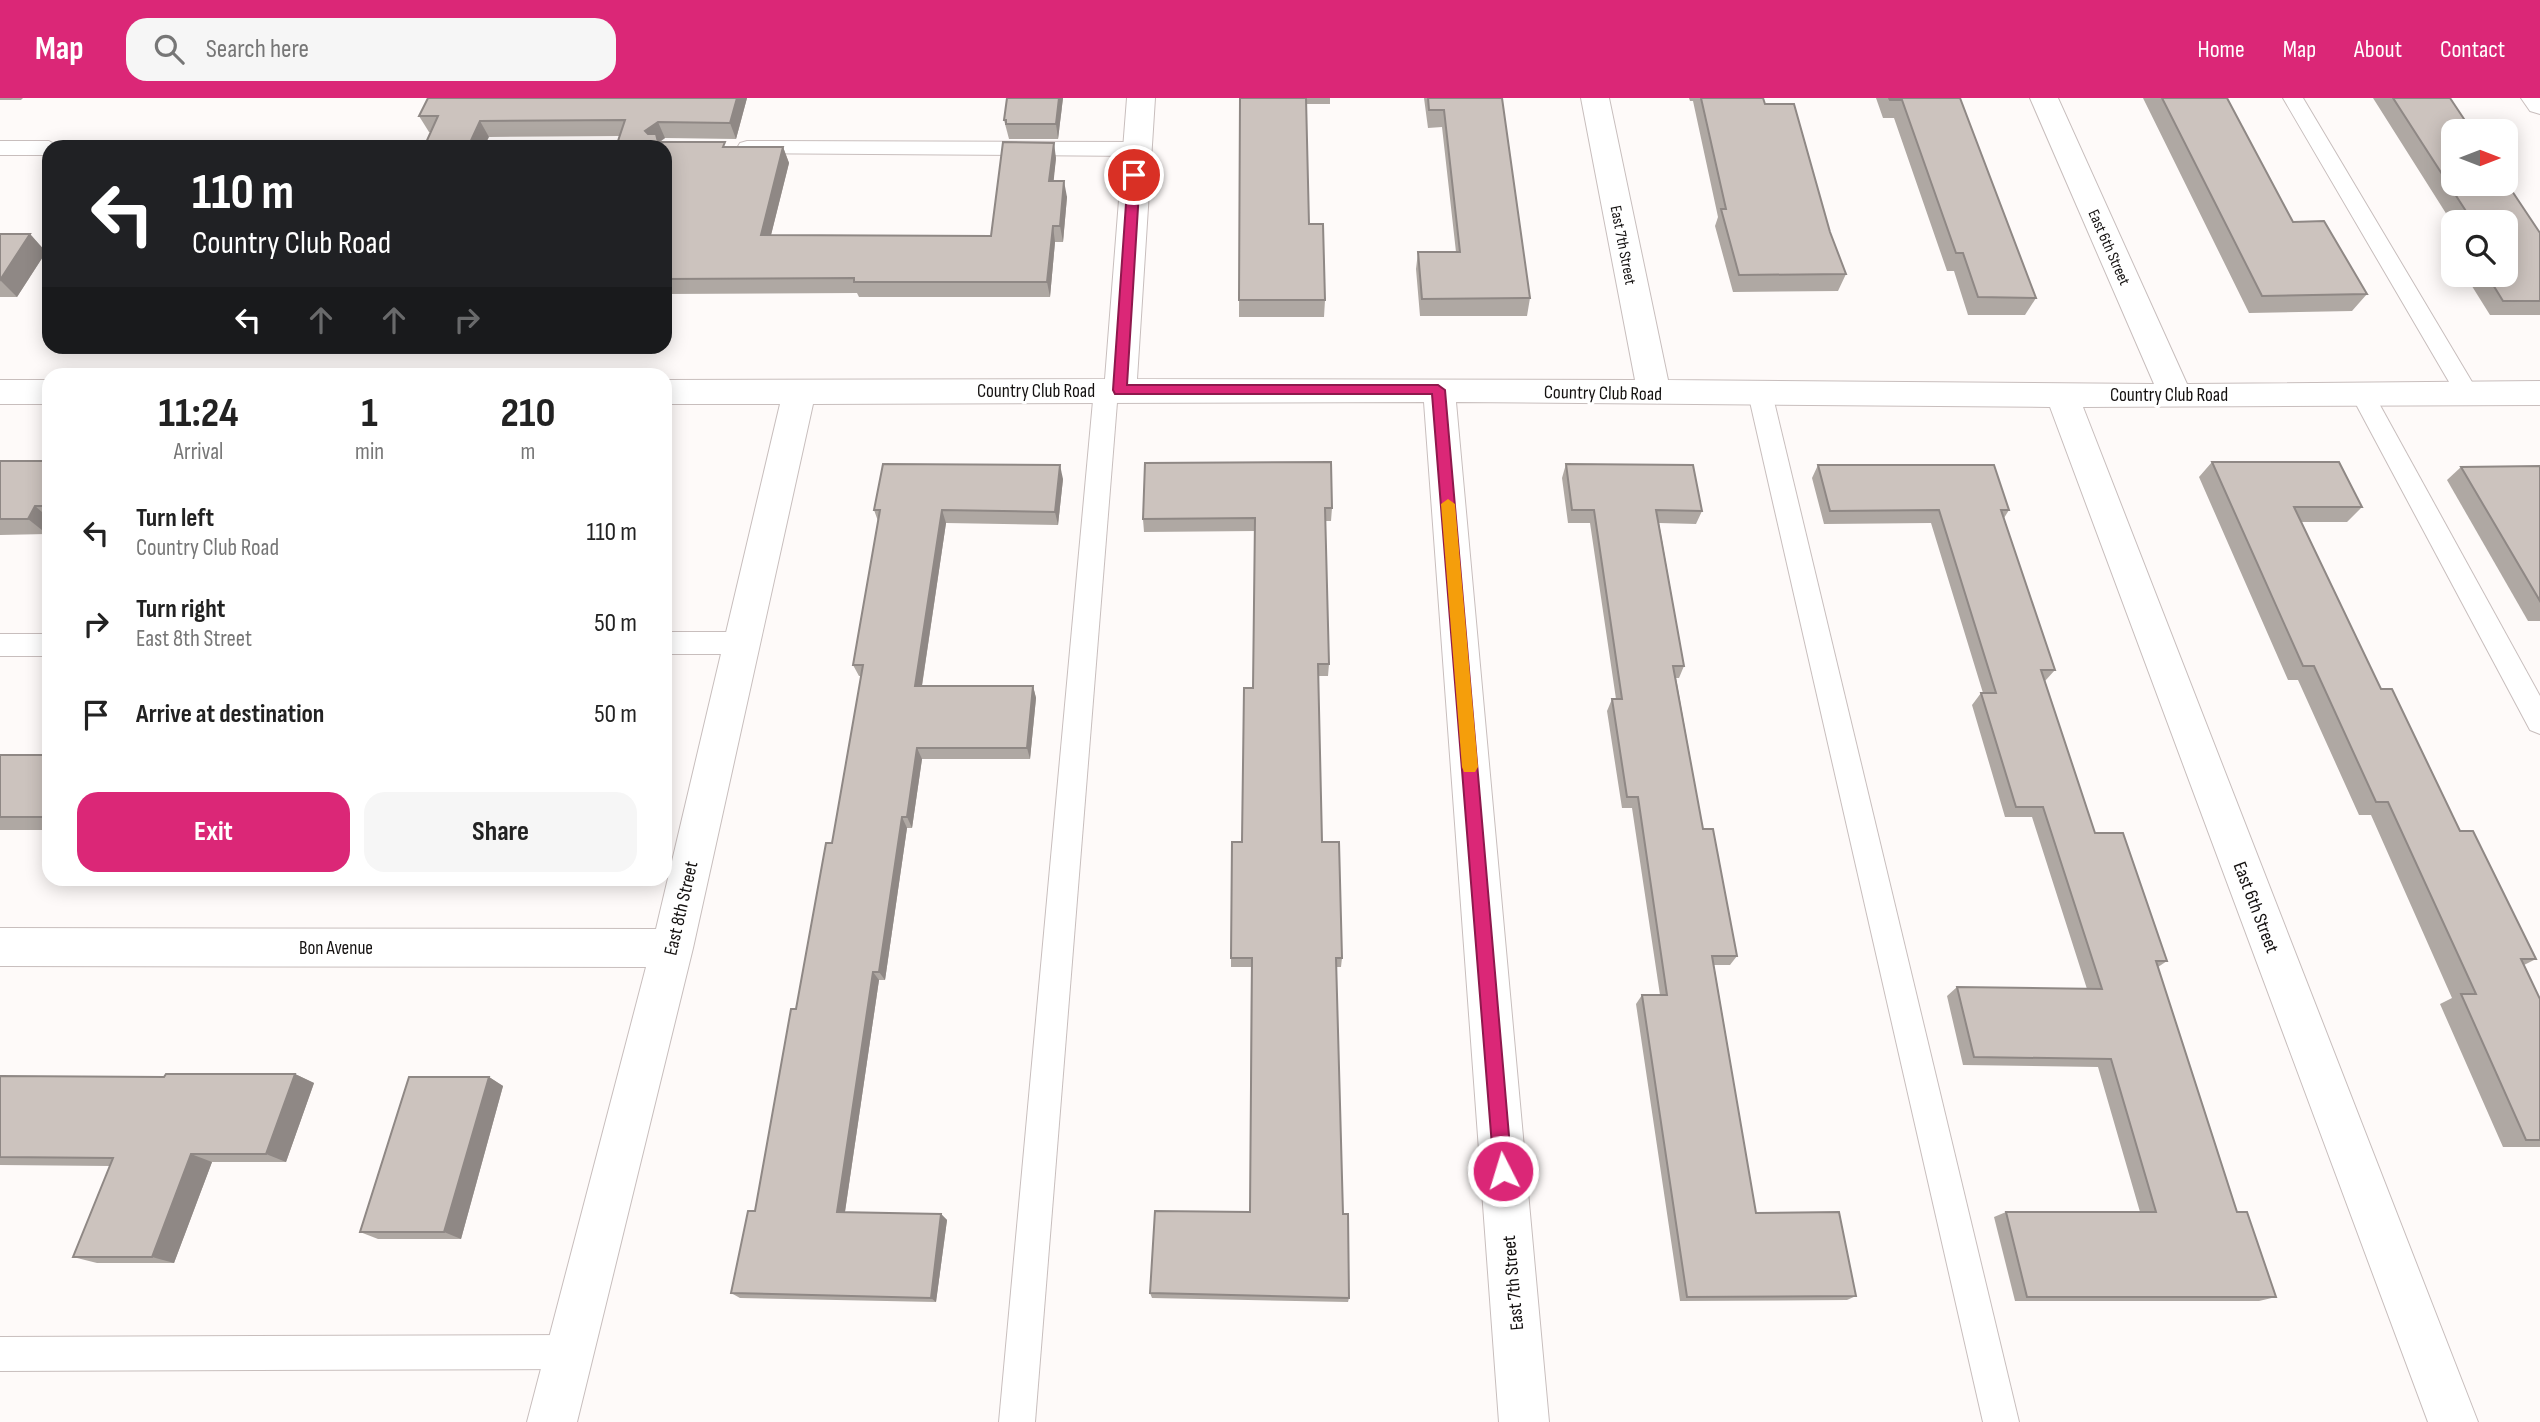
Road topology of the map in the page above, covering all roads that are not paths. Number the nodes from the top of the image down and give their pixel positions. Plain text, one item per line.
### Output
1 (1141, 98) edge
2 (1595, 98) edge
3 (2044, 98) edge
4 (2293, 98) edge
5 (2535, 98) edge
6 (2540, 105) edge
7 (0, 148) edge
8 (42, 148) edge
9 (720, 148) edge
10 (1136, 149) junction
11 (1113, 390) junction
12 (1438, 390) junction
13 (0, 392) edge
14 (42, 392) edge
15 (672, 392) edge
16 (799, 392) junction
17 (1654, 393) junction
18 (1760, 393) junction
19 (2061, 393) junction
20 (2362, 393) junction
21 (2467, 393) junction
22 (2540, 393) edge
23 (2176, 396) junction
24 (672, 643) edge
25 (740, 643) junction
26 (0, 645) edge
27 (42, 645) edge
28 (2540, 722) edge
29 (0, 947) edge
30 (672, 948) junction
31 (571, 1352) junction
32 (0, 1354) edge
33 (552, 1422) edge
34 (1017, 1422) edge
35 (1524, 1422) edge
36 (2001, 1422) edge
37 (2453, 1422) edge

1 - 10 street
2 - 17 street, East 7th Street
3 - 23 street, East 6th Street
4 - 21 lane
5 - 6 street
7 - 8 lane
9 - 10 lane
10 - 11 street
11 - 12 street, Country Club Road
11 - 16 street, Country Club Road
11 - 34 lane
12 - 17 street, Country Club Road
12 - 35 street, East 7th Street
13 - 14 street
15 - 16 street, Country Club Road
16 - 25 street, East 8th Street
17 - 18 street, Country Club Road
18 - 19 street, Country Club Road
18 - 36 lane
19 - 23 street, Country Club Road
19 - 37 street, East 6th Street
20 - 21 street, Country Club Road
20 - 23 street, Country Club Road
20 - 28 lane
21 - 22 street, Country Club Road
24 - 25 lane
25 - 30 street, East 8th Street
26 - 27 lane
29 - 30 street, Bon Avenue
30 - 31 street, East 8th Street
31 - 32 lane
31 - 33 street, East 8th Street

